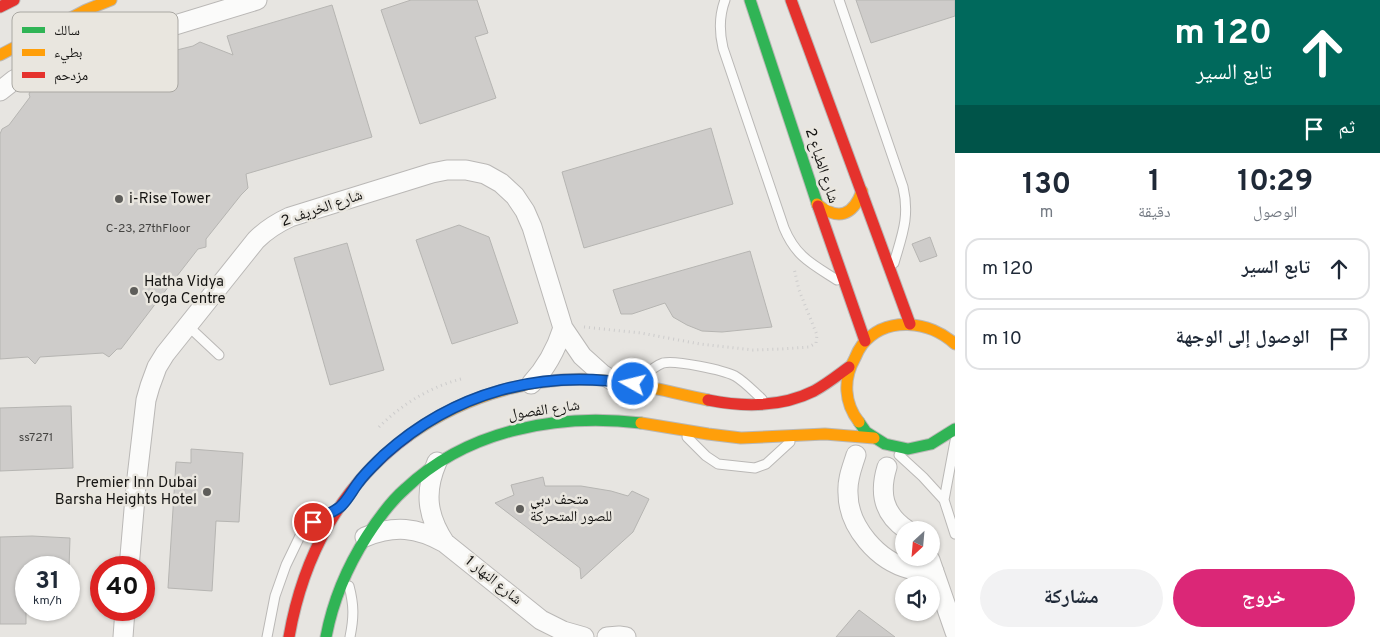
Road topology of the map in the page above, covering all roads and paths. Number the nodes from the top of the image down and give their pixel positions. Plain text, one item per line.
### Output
1 (14, 0) edge
2 (111, 0) edge
3 (257, 0) edge
4 (725, 0) edge
5 (750, 0) edge
6 (791, 0) edge
7 (839, 0) edge
8 (0, 7) edge
9 (82, 12) edge
10 (178, 24) edge
11 (12, 48) edge
12 (0, 54) edge
13 (12, 82) edge
14 (0, 91) edge
15 (862, 192) junction
16 (817, 204) junction
17 (892, 273) junction
18 (846, 286) junction
19 (910, 324) junction
20 (187, 325) junction
21 (563, 328) junction
22 (955, 329) edge
23 (942, 333) junction
24 (865, 341) junction
25 (955, 344) edge
26 (219, 355) dead end
27 (849, 367) junction
28 (613, 381) junction
29 (531, 384) junction
30 (633, 384) junction
31 (767, 404) junction
32 (955, 429) edge
33 (680, 430) junction
34 (798, 435) junction
35 (874, 438) junction
36 (955, 441) edge
37 (888, 446) junction
38 (856, 455) dead end
39 (437, 462) junction
40 (887, 467) dead end
41 (944, 500) junction
42 (340, 507) junction
43 (896, 521) edge
44 (955, 534) edge
45 (365, 537) junction
46 (445, 543) junction
47 (130, 556) edge
48 (895, 562) edge
49 (904, 566) edge
50 (920, 566) edge
51 (932, 566) edge
52 (345, 573) junction
53 (541, 620) junction
54 (125, 621) edge
55 (955, 632) edge
56 (123, 637) edge
57 (267, 637) edge
58 (289, 637) edge
59 (326, 637) edge
60 (350, 637) edge
61 (553, 637) edge
62 (584, 637) edge
63 (607, 637) edge
64 (626, 637) edge

1 - 8 street
2 - 9 street
3 - 10 street
4 - 18 lane
5 - 16 street, شارع الطباع 2
6 - 15 street, شارع الطباع 2
7 - 17 lane
11 - 12 street
13 - 14 street
15 - 16 street
15 - 17 street, شارع الطباع 2
16 - 18 street, شارع الطباع 2
17 - 19 street, شارع الطباع 2
18 - 24 street, شارع الطباع 2
19 - 23 street
19 - 24 street
20 - 21 street, شارع الخريف 2
20 - 26 lane
20 - 47 street, شارع الخريف 2
21 - 28 street, شارع الخريف 2
21 - 29 street
22 - 23 street
23 - 25 street
24 - 27 street
27 - 31 street, شارع الفصول
27 - 35 street
28 - 29 street, شارع الفصول
28 - 30 street, شارع الفصول
29 - 42 street, شارع الفصول
30 - 31 street, شارع الفصول
30 - 31 lane
32 - 37 street
33 - 34 street, شارع الفصول
33 - 34 lane
33 - 39 street, شارع الفصول
34 - 35 street, شارع الفصول
35 - 37 street
36 - 41 lane
37 - 41 lane
38 - 48 street
39 - 45 street, شارع الفصول
39 - 46 street, شارع النهار 1
40 - 43 street
41 - 44 lane
42 - 57 lane
42 - 58 street, شارع الفصول
45 - 46 street, شارع النهار 1
45 - 52 street, شارع الفصول
46 - 53 street, شارع النهار 1
49 - 50 street
51 - 55 street
52 - 59 street, شارع الفصول
52 - 60 lane
53 - 61 street, شارع النهار 1
53 - 62 street, شارع النهار 1
54 - 56 street
63 - 64 street

